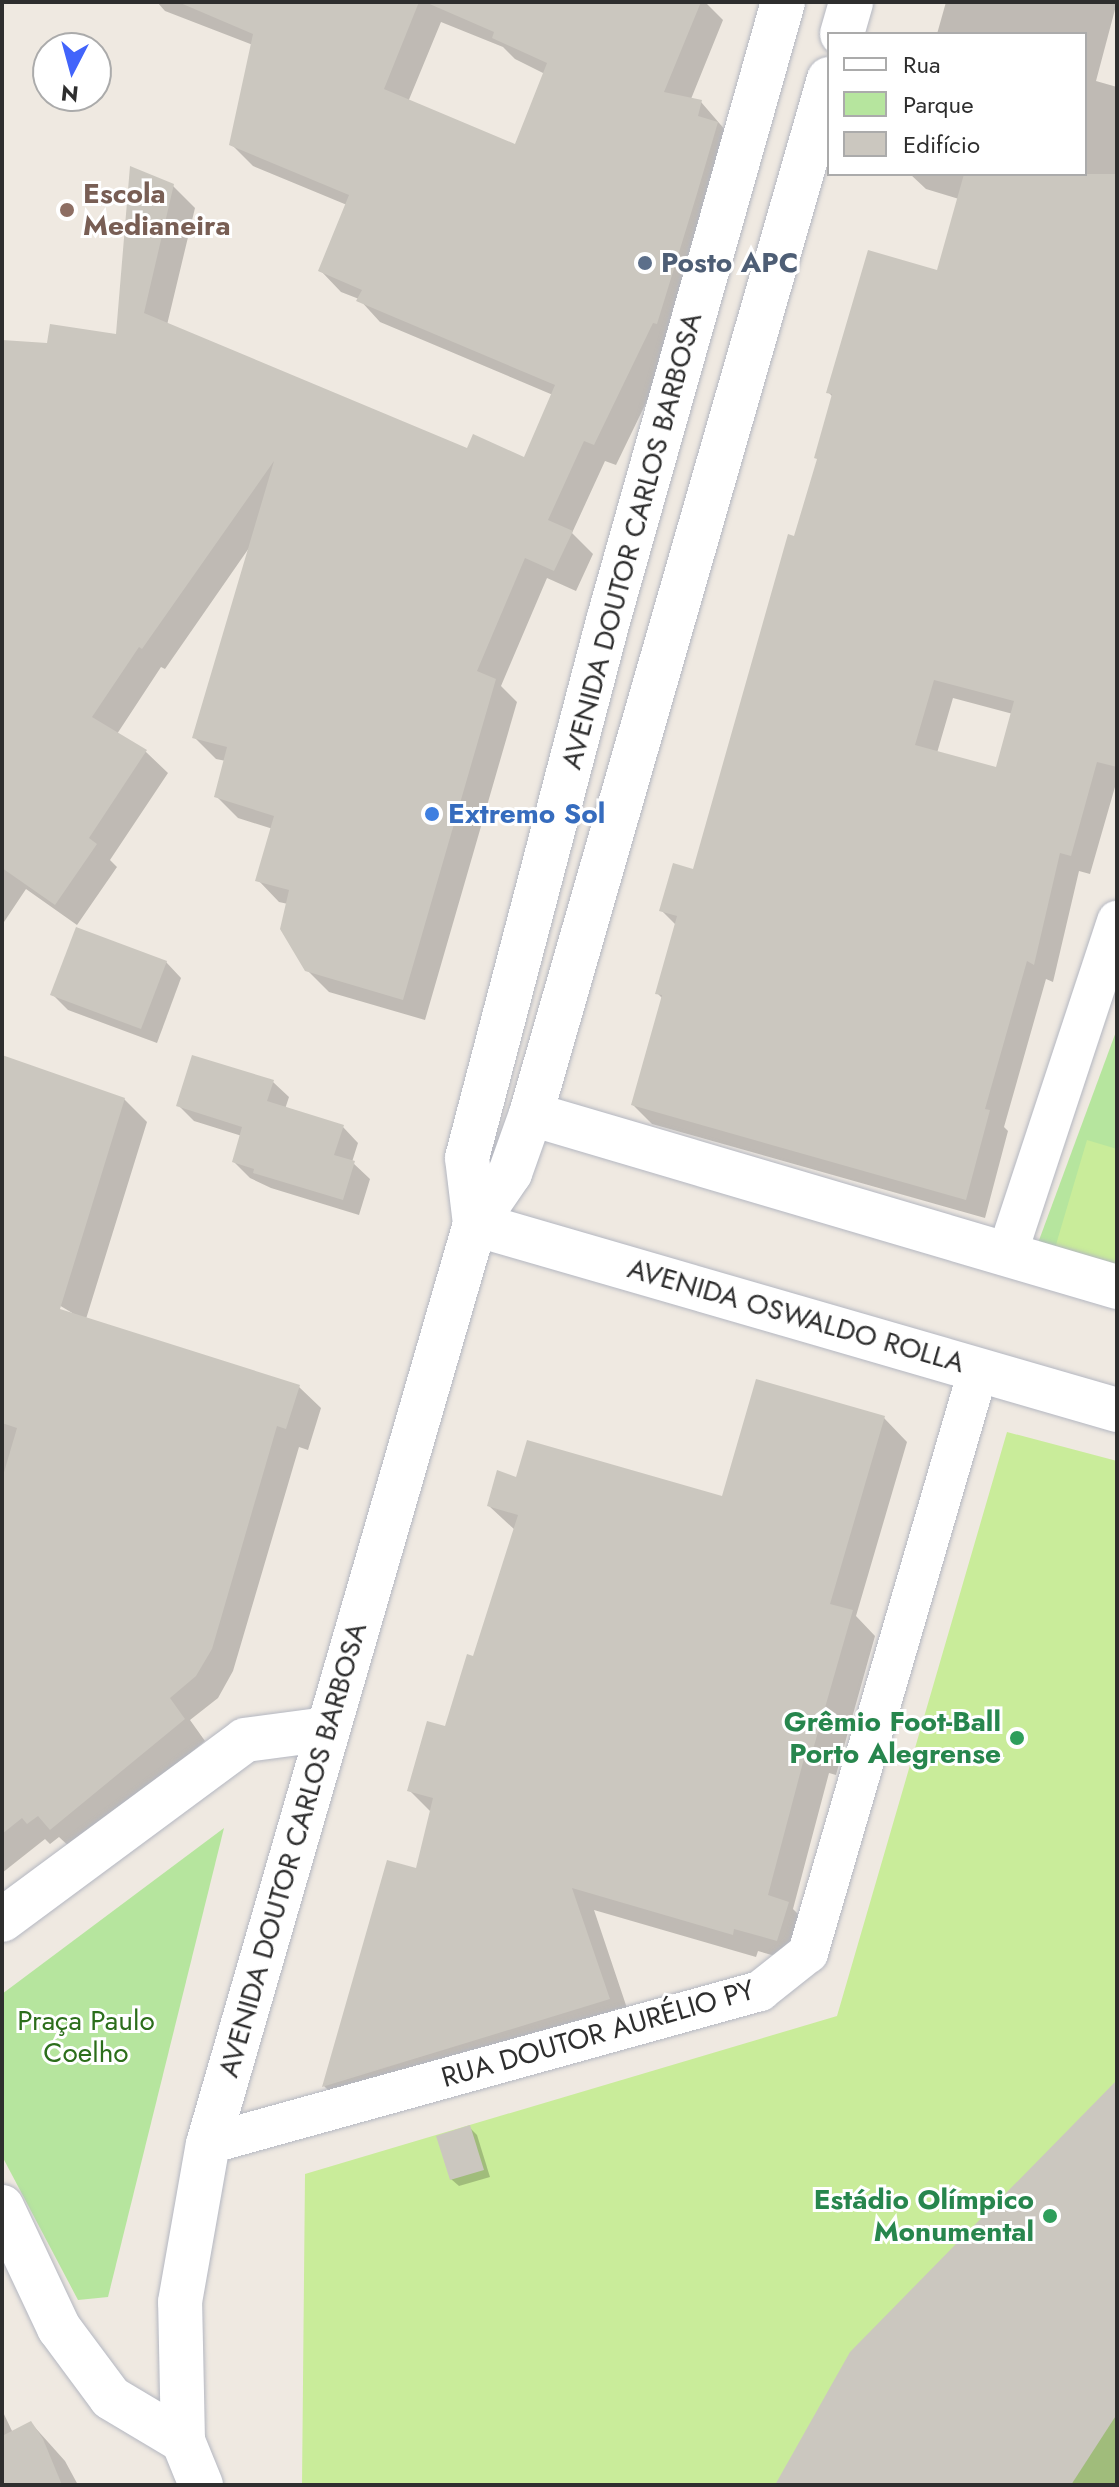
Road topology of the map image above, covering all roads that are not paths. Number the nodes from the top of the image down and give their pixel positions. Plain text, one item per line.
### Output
1 (783, 2) edge
2 (851, 2) edge
3 (843, 32) edge
4 (827, 86) edge
5 (1117, 921) edge
6 (531, 1114) junction
7 (475, 1224) junction
8 (1007, 1254) junction
9 (1117, 1287) edge
10 (979, 1368) junction
11 (1117, 1410) edge
12 (327, 1729) junction
13 (2, 1920) edge
14 (208, 2144) junction
15 (2, 2207) edge
16 (183, 2441) junction
17 (201, 2485) edge

1 - 7 street, AVENIDA DOUTOR CARLOS BARBOSA
2 - 3 street
4 - 6 street, AVENIDA DOUTOR CARLOS BARBOSA
5 - 8 street
6 - 7 street, AVENIDA DOUTOR CARLOS BARBOSA
6 - 8 street
7 - 10 street, AVENIDA OSWALDO ROLLA
7 - 12 street, AVENIDA DOUTOR CARLOS BARBOSA
8 - 9 street
10 - 11 street, AVENIDA OSWALDO ROLLA
10 - 14 street, RUA DOUTOR AURÉLIO PY
12 - 13 street
12 - 14 street, AVENIDA DOUTOR CARLOS BARBOSA
14 - 16 street, AVENIDA DOUTOR CARLOS BARBOSA
15 - 16 street
16 - 17 street, AVENIDA DOUTOR CARLOS BARBOSA

